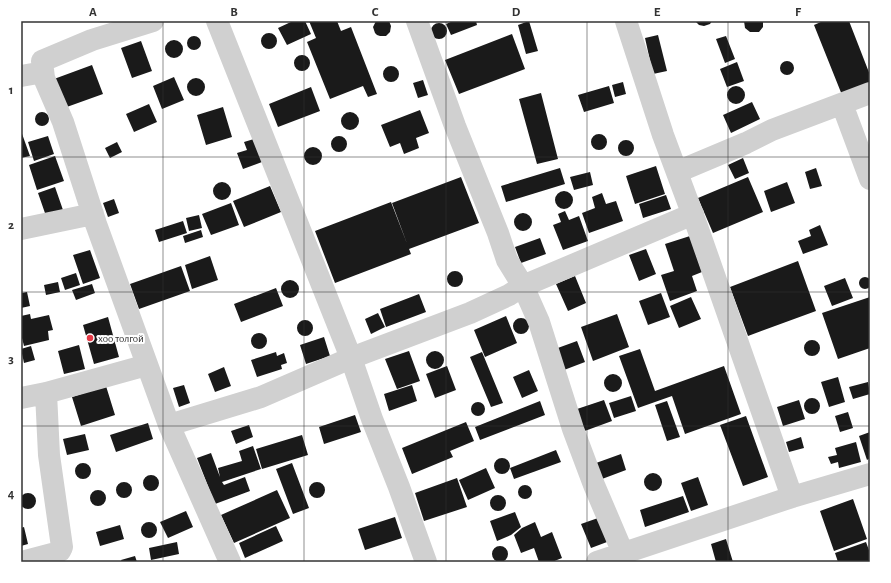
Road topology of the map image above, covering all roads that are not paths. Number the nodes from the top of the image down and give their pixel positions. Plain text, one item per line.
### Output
1 (153, 21) edge
2 (217, 21) edge
3 (417, 21) edge
4 (626, 21) edge
5 (21, 76) edge
6 (44, 78) junction
7 (870, 93) edge
8 (842, 104) junction
9 (677, 172) junction
10 (869, 175) edge
11 (93, 214) junction
12 (693, 214) junction
13 (21, 229) edge
14 (523, 286) junction
15 (351, 358) junction
16 (147, 365) junction
17 (46, 393) junction
18 (21, 398) edge
19 (169, 425) junction
20 (870, 474) edge
21 (792, 497) junction
22 (623, 553) junction
23 (22, 562) edge
24 (230, 562) edge
25 (426, 562) edge
26 (597, 562) edge

1 - 6 street
2 - 15 street
3 - 14 street
4 - 9 street
5 - 6 street
6 - 11 street
7 - 8 street
8 - 9 street
8 - 10 street
9 - 12 street
11 - 13 street
11 - 16 street
12 - 14 street
12 - 21 street
14 - 15 street
14 - 22 street
15 - 19 street
15 - 25 street
16 - 17 street
16 - 19 street
17 - 18 street
17 - 23 street
19 - 24 street
20 - 21 street
21 - 22 street
22 - 26 street

